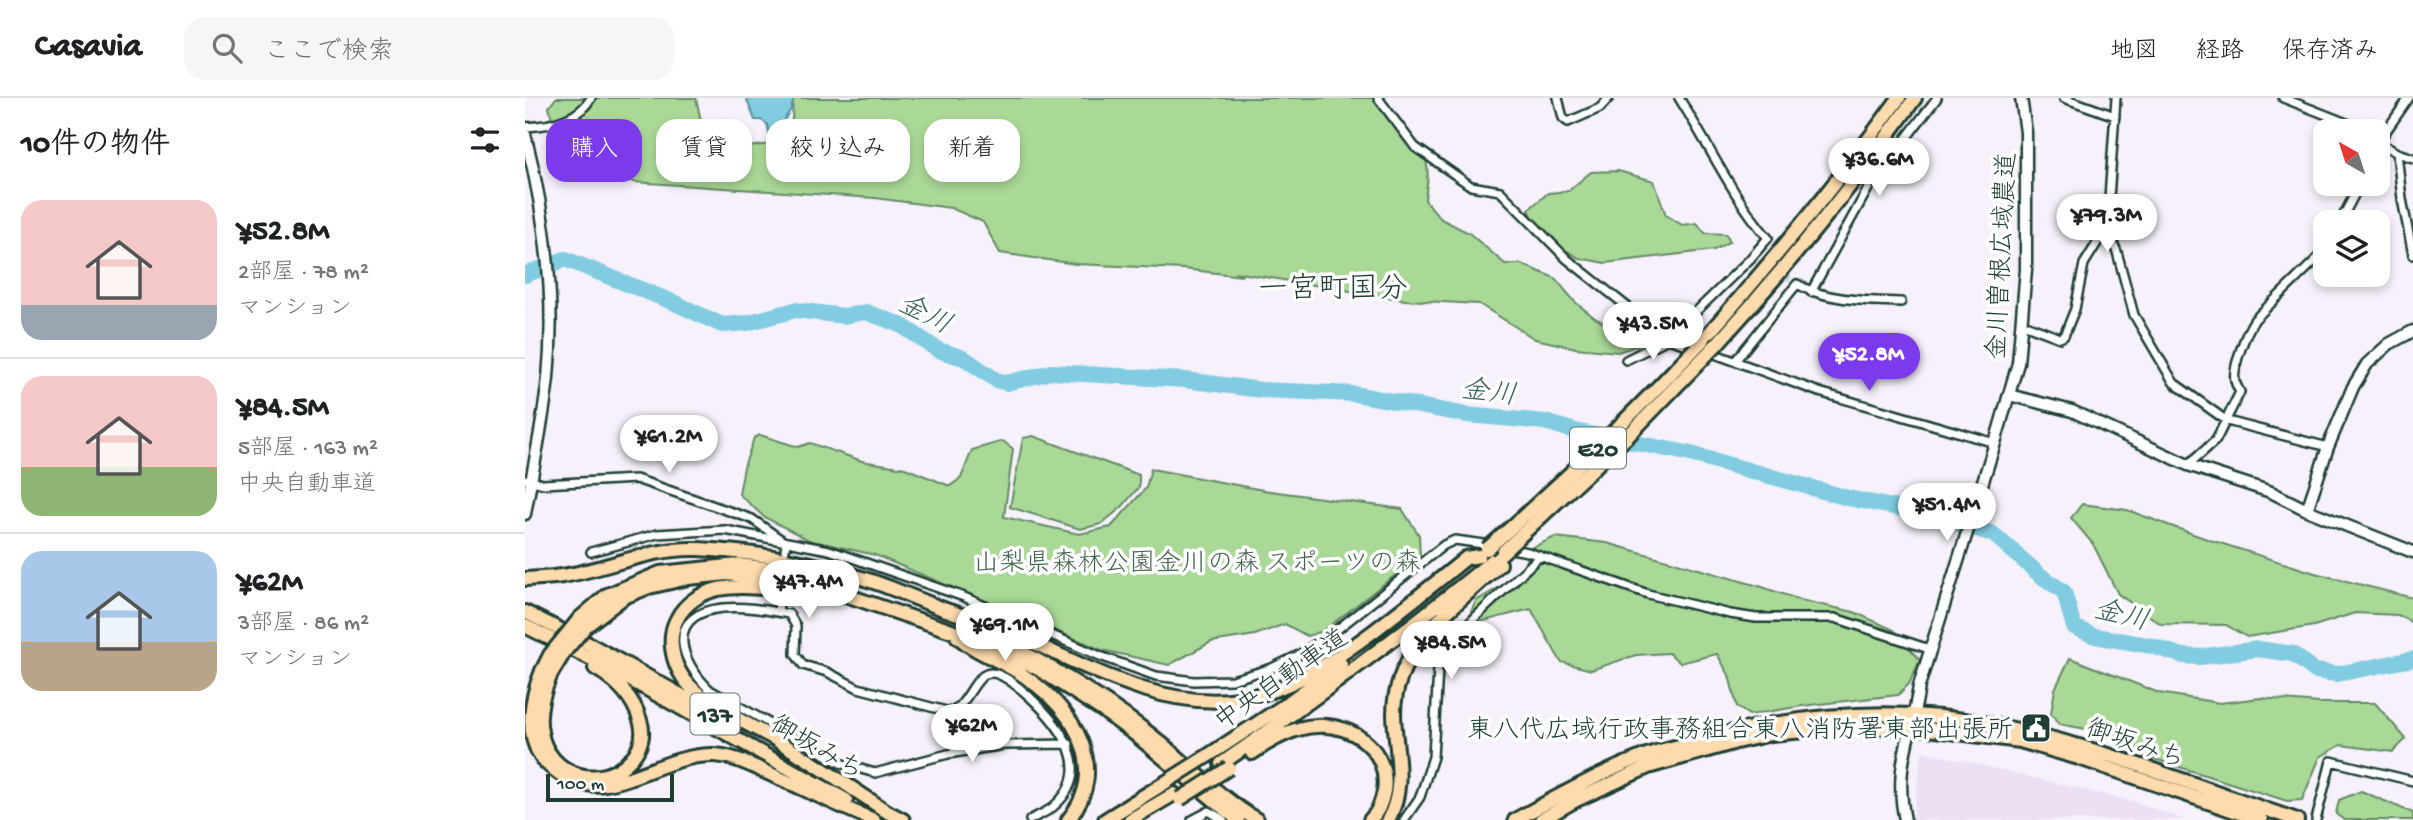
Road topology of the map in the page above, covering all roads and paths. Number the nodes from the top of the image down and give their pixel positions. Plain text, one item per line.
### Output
1 (591, 98) edge
2 (1378, 98) edge
3 (1557, 98) edge
4 (1609, 98) edge
5 (1679, 98) edge
6 (1899, 98) edge
7 (1915, 98) edge
8 (1937, 98) edge
9 (2021, 98) edge
10 (2064, 98) edge
11 (2116, 98) edge
12 (2283, 98) edge
13 (2409, 98) edge
14 (2115, 116) junction
15 (2336, 119) edge
16 (2391, 124) edge
17 (525, 127) edge
18 (525, 134) edge
19 (2391, 150) edge
20 (2397, 153) junction
21 (2413, 158) edge
22 (2107, 227) junction
23 (2413, 255) edge
24 (2313, 263) edge
25 (1790, 279) tunnel mouth
26 (1797, 284) junction
27 (1811, 292) junction
28 (1901, 302) dead end
29 (2023, 324) junction
30 (2413, 331) edge
31 (1668, 339) junction
32 (1626, 360) dead end
33 (1736, 360) junction
34 (2009, 395) junction
35 (2227, 421) junction
36 (1995, 443) junction
37 (2328, 447) junction
38 (2188, 466) junction
39 (528, 481) edge
40 (2307, 510) junction
41 (525, 514) edge
42 (786, 546) junction
43 (591, 552) dead end
44 (2413, 552) edge
45 (1483, 553) junction
46 (1507, 553) junction
47 (1540, 556) junction
48 (525, 579) edge
49 (871, 581) junction
50 (837, 592) junction
51 (780, 595) dead end
52 (778, 611) junction
53 (525, 612) edge
54 (964, 617) junction
55 (583, 622) junction
56 (529, 628) edge
57 (952, 633) junction
58 (1929, 649) junction
59 (547, 673) junction
60 (710, 695) junction
61 (1914, 721) junction
62 (1069, 744) junction
63 (1225, 766) junction
64 (2413, 782) edge
65 (1177, 796) junction
66 (889, 813) junction
67 (875, 820) edge
68 (903, 820) edge
69 (1030, 820) edge
70 (1068, 820) edge
71 (1105, 820) edge
72 (1130, 820) edge
73 (1145, 820) edge
74 (1192, 820) edge
75 (1223, 820) edge
76 (1238, 820) edge
77 (1257, 820) edge
78 (1370, 820) edge
79 (1388, 820) edge
80 (1404, 820) edge
81 (1515, 820) edge
82 (1541, 820) edge
83 (1905, 820) edge
84 (2261, 820) edge
85 (2297, 820) edge
86 (2316, 820) edge

1 - 17 street
2 - 31 street
3 - 4 street
5 - 31 street
6 - 45 highway, 中央自動車道 / E20, bridge
7 - 46 highway, E20, bridge
8 - 27 street
9 - 29 street, 金川曽根広域農道
10 - 14 street
11 - 14 street
12 - 15 street
13 - 16 street
14 - 22 street
18 - 39 street
19 - 20 street
20 - 21 street
20 - 23 street
22 - 29 street
22 - 35 street
24 - 35 street
25 - 26 street
26 - 27 street
26 - 33 street
27 - 28 street
29 - 34 street, 金川曽根広域農道
30 - 37 street
31 - 32 street
31 - 33 street
33 - 36 street
34 - 36 street, 金川曽根広域農道
34 - 38 street
35 - 37 street
35 - 38 street
36 - 58 street, 金川曽根広域農道
37 - 40 street
38 - 40 street
39 - 41 street
39 - 42 street
40 - 44 street
42 - 43 street
42 - 47 street
45 - 54 highway
45 - 71 highway, 中央自動車道 / E20, bridge
46 - 63 highway, 中央自動車道
46 - 79 highway
47 - 58 street
47 - 80 street
48 - 49 highway
49 - 54 highway
49 - 55 highway
50 - 55 highway
50 - 57 highway
50 - 60 highway
51 - 52 street
52 - 60 street
52 - 62 street
53 - 66 highway, 御坂みち / 137
54 - 77 highway
55 - 59 highway, bridge
56 - 59 highway
56 - 67 highway, 御坂みち / 137
57 - 70 highway
57 - 76 highway
58 - 61 street, 金川曽根広域農道
59 - 67 highway
60 - 62 street
60 - 66 highway
61 - 81 highway, 御坂みち
61 - 82 highway, 御坂みち
61 - 83 street, 金川曽根広域農道
61 - 84 highway, 御坂みち
61 - 85 highway, 御坂みち
62 - 69 street
63 - 65 highway, 中央自動車道
63 - 78 highway
64 - 86 street
65 - 72 highway, 中央自動車道
65 - 73 highway
66 - 68 highway, 御坂みち / 137
74 - 75 street

